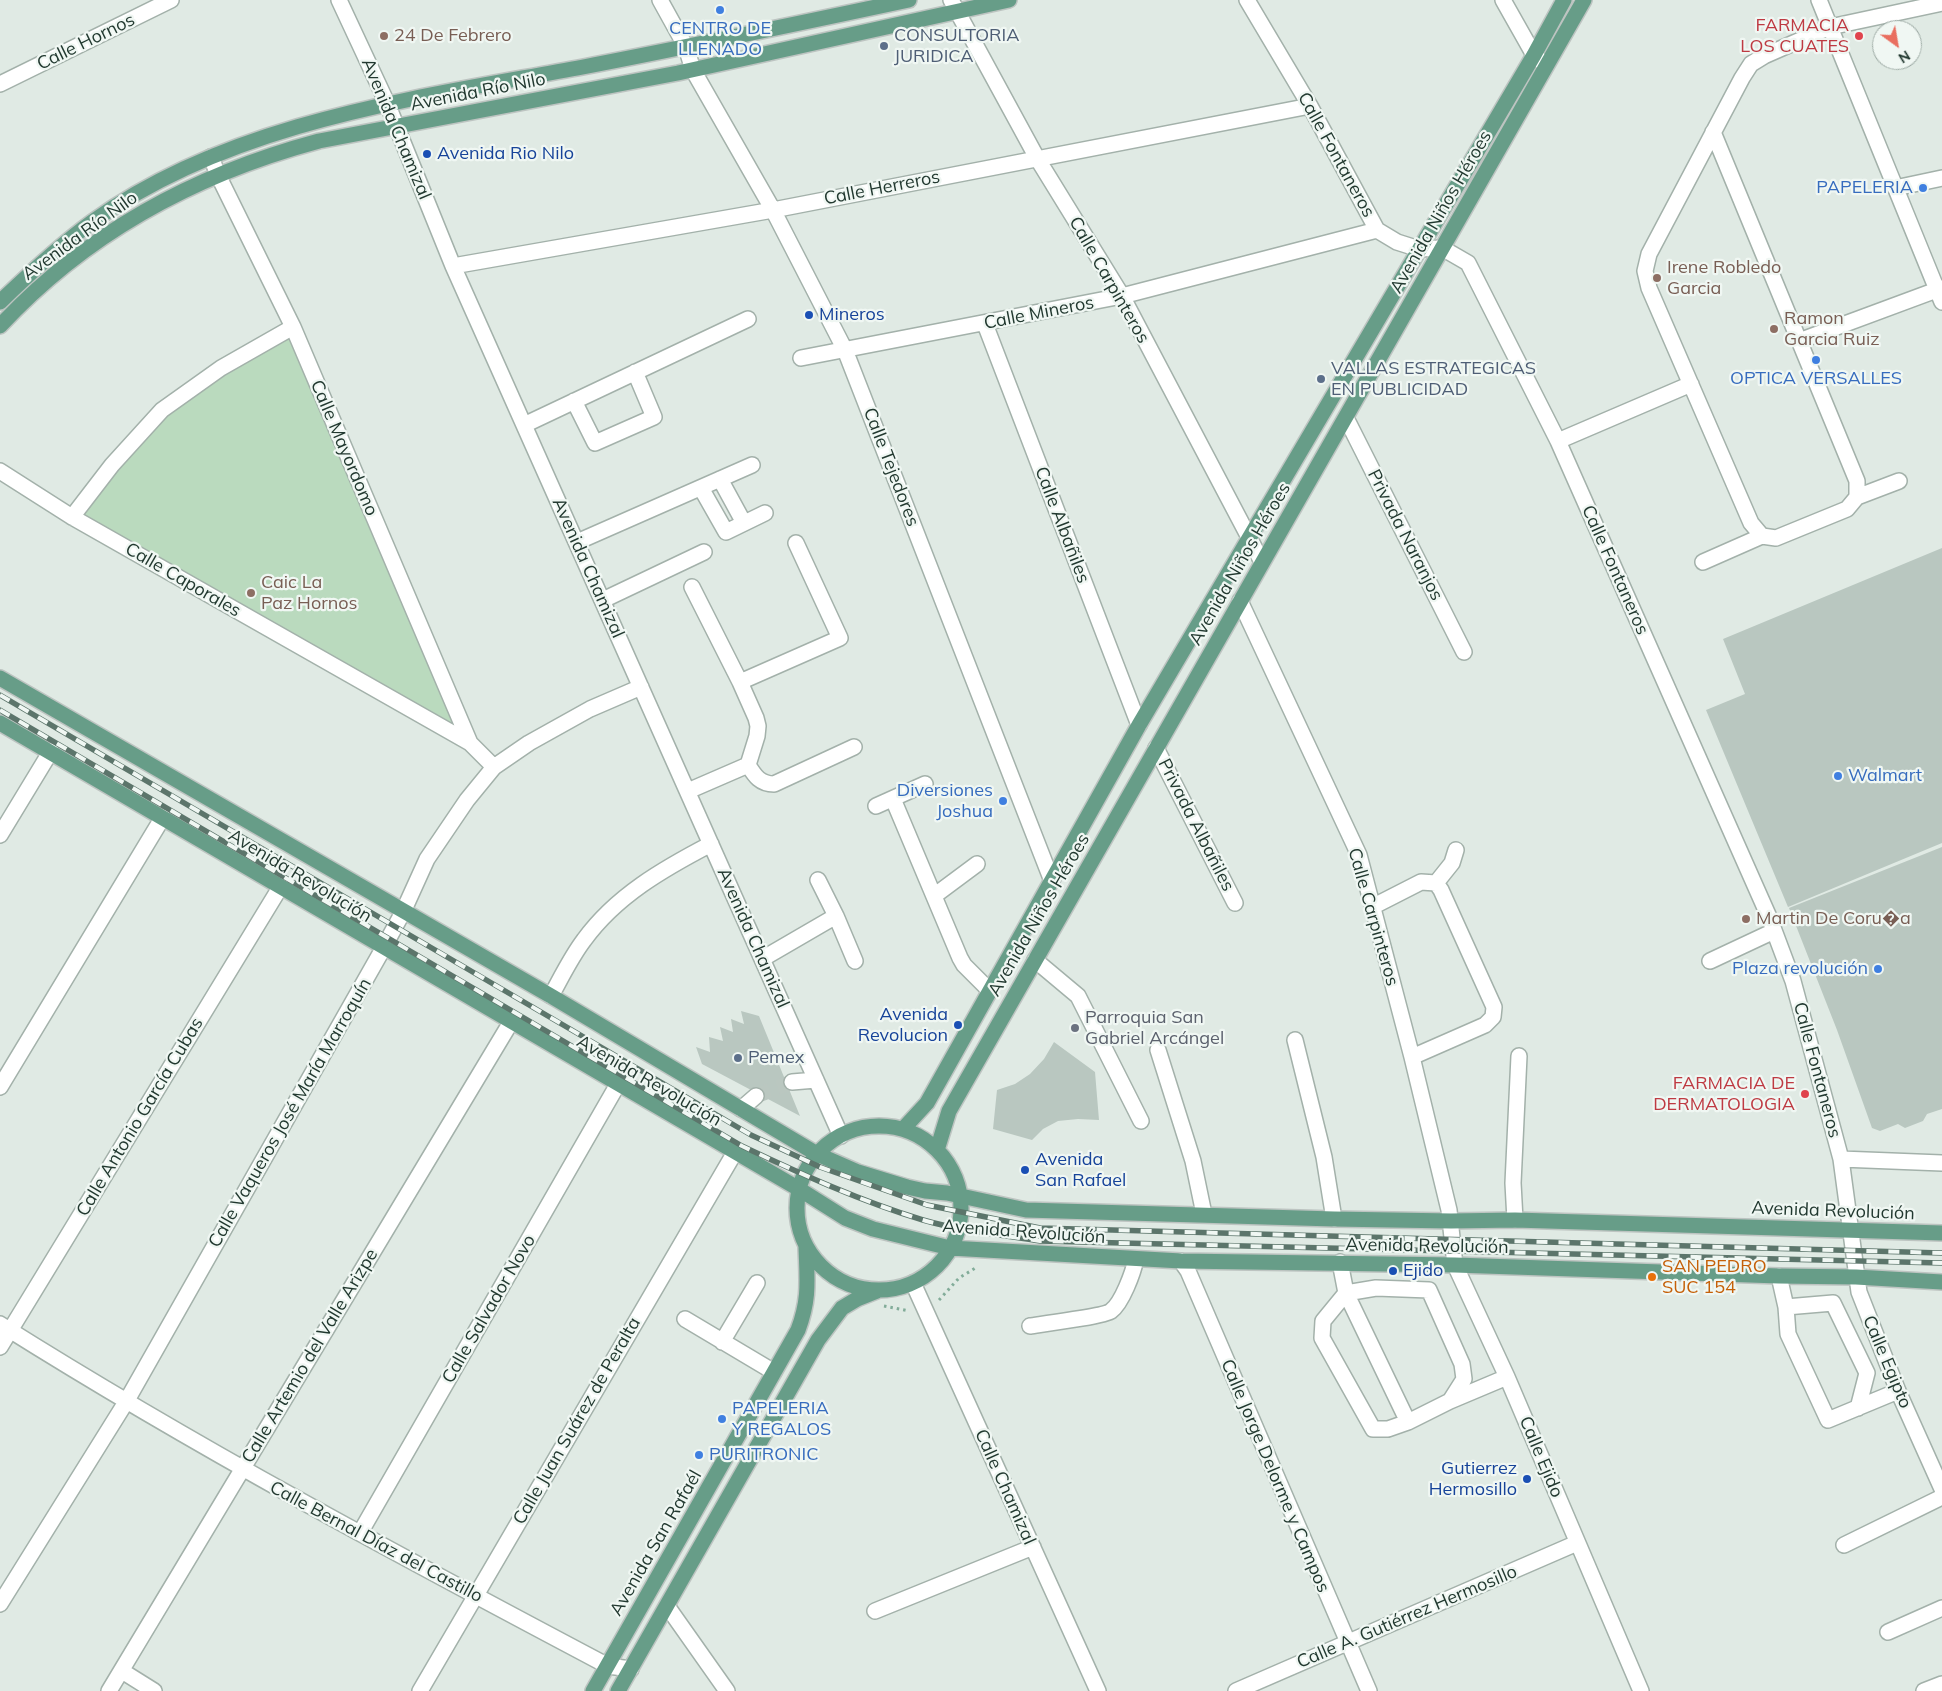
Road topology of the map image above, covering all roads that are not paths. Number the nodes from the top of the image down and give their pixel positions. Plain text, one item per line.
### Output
1 (171, 0) edge
2 (339, 0) edge
3 (660, 0) edge
4 (909, 0) edge
5 (1009, 0) edge
6 (1248, 0) edge
7 (1503, 0) edge
8 (1564, 0) edge
9 (1584, 0) edge
10 (1819, 0) edge
11 (1942, 3) edge
12 (954, 6) edge
13 (1830, 27) junction
14 (686, 47) junction
15 (1534, 55) junction
16 (1547, 66) junction
17 (693, 70) junction
18 (0, 84) edge
19 (387, 103) junction
20 (1310, 106) junction
21 (396, 127) junction
22 (1713, 132) junction
23 (211, 157) junction
24 (1036, 158) junction
25 (218, 175) junction
26 (1942, 178) edge
27 (1895, 188) junction
28 (773, 210) junction
29 (1377, 230) junction
30 (1442, 248) junction
31 (1419, 249) junction
32 (453, 266) junction
33 (1940, 293) edge
34 (1122, 296) junction
35 (0, 302) edge
36 (748, 319) dead end
37 (985, 324) junction
38 (0, 326) edge
39 (293, 327) junction
40 (1799, 341) junction
41 (845, 350) junction
42 (801, 358) dead end
43 (635, 372) junction
44 (1691, 384) junction
45 (574, 401) junction
46 (1346, 418) junction
47 (524, 425) junction
48 (1558, 441) junction
49 (752, 465) dead end
50 (0, 471) edge
51 (720, 479) junction
52 (1900, 480) dead end
53 (701, 488) junction
54 (1857, 497) junction
55 (765, 513) dead end
56 (72, 517) junction
57 (744, 523) junction
58 (1762, 536) junction
59 (1249, 538) junction
60 (577, 542) junction
61 (796, 543) dead end
62 (704, 552) dead end
63 (1262, 562) junction
64 (1703, 562) dead end
65 (692, 587) dead end
66 (603, 600) junction
67 (1240, 601) junction
68 (1464, 652) dead end
69 (0, 678) edge
70 (740, 682) junction
71 (641, 687) junction
72 (0, 723) edge
73 (1140, 725) junction
74 (470, 743) junction
75 (854, 746) dead end
76 (1156, 748) junction
77 (51, 751) junction
78 (748, 766) junction
79 (494, 767) junction
80 (925, 784) dead end
81 (688, 791) junction
82 (893, 798) junction
83 (876, 806) dead end
84 (163, 817) junction
85 (0, 836) edge
86 (711, 844) junction
87 (1456, 850) dead end
88 (977, 864) dead end
89 (818, 880) dead end
90 (1052, 881) junction
91 (1436, 883) junction
92 (281, 886) junction
93 (934, 896) junction
94 (1235, 903) dead end
95 (1372, 908) junction
96 (403, 912) junction
97 (836, 916) junction
98 (1774, 931) junction
99 (384, 947) junction
100 (762, 959) junction
101 (1035, 960) junction
102 (855, 961) dead end
103 (1710, 961) dead end
104 (990, 991) junction
105 (551, 996) junction
106 (511, 1022) junction
107 (1295, 1040) dead end
108 (1158, 1050) dead end
109 (1519, 1056) dead end
110 (1412, 1057) junction
111 (816, 1080) junction
112 (792, 1082) tunnel mouth
113 (618, 1084) junction
114 (0, 1087) edge
115 (756, 1096) tunnel mouth
116 (741, 1109) junction
117 (1141, 1122) dead end
118 (903, 1129) junction
119 (841, 1136) junction
120 (937, 1150) junction
121 (735, 1152) junction
122 (817, 1154) junction
123 (1841, 1159) junction
124 (1942, 1164) edge
125 (799, 1189) junction
126 (960, 1197) junction
127 (1204, 1214) junction
128 (1334, 1219) junction
129 (1515, 1220) junction
130 (1451, 1221) junction
131 (1851, 1230) junction
132 (1942, 1233) edge
133 (806, 1247) junction
134 (950, 1248) junction
135 (1136, 1259) junction
136 (1181, 1261) junction
137 (1340, 1262) junction
138 (1455, 1265) junction
139 (1779, 1276) junction
140 (1856, 1277) junction
141 (1942, 1282) edge
142 (757, 1283) dead end
143 (913, 1283) junction
144 (880, 1290) junction
145 (1346, 1293) junction
146 (1786, 1307) junction
147 (685, 1319) dead end
148 (1030, 1326) dead end
149 (5, 1327) edge
150 (722, 1342) junction
151 (0, 1347) edge
152 (774, 1372) junction
153 (1507, 1377) junction
154 (1898, 1391) junction
155 (1450, 1401) junction
156 (126, 1402) junction
157 (1858, 1408) junction
158 (1408, 1422) junction
159 (242, 1470) junction
160 (1942, 1489) edge
161 (1942, 1497) edge
162 (360, 1533) junction
163 (1578, 1543) junction
164 (1844, 1544) dead end
165 (1033, 1547) junction
166 (475, 1596) junction
167 (0, 1604) edge
168 (667, 1606) junction
169 (1942, 1608) edge
170 (875, 1611) dead end
171 (1888, 1632) dead end
172 (1347, 1642) junction
173 (608, 1666) junction
174 (631, 1669) junction
175 (122, 1671) junction
176 (1942, 1684) edge
177 (109, 1691) edge
178 (154, 1691) edge
179 (420, 1691) edge
180 (593, 1691) edge
181 (618, 1691) edge
182 (727, 1691) edge
183 (1098, 1691) edge
184 (1236, 1691) edge
185 (1368, 1691) edge
186 (1641, 1691) edge
187 (1924, 1691) edge

1 - 18 street, Calle Hornos
2 - 19 street, Avenida Chamizal
3 - 14 street, Calle Tejedores
4 - 14 main road, Avenida Río Nilo
5 - 12 main road, Avenida Río Nilo
6 - 20 street, Calle Fontaneros
7 - 15 street
8 - 15 main road, Avenida Niños Héroes
9 - 16 main road, Avenida Niños Héroes
10 - 13 street
11 - 13 street
12 - 17 main road, Avenida Río Nilo
12 - 24 street, Calle Carpinteros
13 - 22 street
13 - 27 street
14 - 17 street, Calle Tejedores
14 - 19 main road, Avenida Río Nilo
15 - 16 street
15 - 31 main road, Avenida Niños Héroes
16 - 30 main road, Avenida Niños Héroes
17 - 21 main road, Avenida Río Nilo
17 - 28 street, Calle Tejedores
19 - 21 street, Avenida Chamizal
19 - 23 main road, Avenida Río Nilo
20 - 24 street, Calle Herreros
20 - 29 street, Calle Fontaneros
21 - 25 main road, Avenida Río Nilo
21 - 32 street, Avenida Chamizal
22 - 40 street
22 - 44 street
23 - 25 street, Calle Mayordomo
23 - 35 main road, Avenida Río Nilo
24 - 28 street, Calle Herreros
24 - 34 street, Calle Carpinteros
25 - 38 main road, Avenida Río Nilo
25 - 39 street, Calle Mayordomo
26 - 27 street
27 - 33 street
28 - 32 street, Calle Herreros
28 - 41 street, Calle Tejedores
29 - 31 street, Calle Fontaneros
29 - 34 street, Calle Mineros
30 - 31 street, Calle Fontaneros
30 - 46 main road, Avenida Niños Héroes
30 - 48 street, Calle Fontaneros
31 - 59 main road, Avenida Niños Héroes
32 - 47 street, Avenida Chamizal
33 - 40 street
34 - 37 street, Calle Mineros
34 - 59 street, Calle Carpinteros
36 - 43 street
37 - 41 street, Calle Mineros
37 - 73 street, Calle Albañiles
39 - 56 street
39 - 74 street, Calle Mayordomo
40 - 54 street
41 - 42 street, Calle Mineros
41 - 90 street, Calle Tejedores
43 - 45 street
43 - 45 street
44 - 48 street
44 - 58 street
45 - 47 street
46 - 63 main road, Avenida Niños Héroes
46 - 68 street, Privada Naranjos
47 - 60 street, Avenida Chamizal
48 - 98 street, Calle Fontaneros
49 - 51 street
50 - 56 street, Calle Caporales
51 - 53 street
51 - 57 street
52 - 54 street
53 - 57 street
53 - 60 street
54 - 58 street
55 - 57 street
56 - 74 street, Calle Caporales
58 - 64 street
59 - 63 street, Calle Carpinteros
59 - 73 main road, Avenida Niños Héroes
60 - 66 street, Avenida Chamizal
61 - 70 street
62 - 66 street
63 - 67 main road, Avenida Niños Héroes
65 - 70 street
66 - 71 street, Avenida Chamizal
67 - 76 main road, Avenida Niños Héroes
67 - 95 street, Calle Carpinteros
69 - 96 main road, Avenida Revolución
70 - 78 street
71 - 79 street, Calle Vaqueros José María Marroquín
71 - 81 street, Avenida Chamizal
72 - 77 main road, Avenida Revolución
73 - 90 main road, Avenida Niños Héroes
74 - 79 street, Calle Caporales
75 - 78 street
76 - 94 street, Privada Albañiles
76 - 101 main road, Avenida Niños Héroes
77 - 84 main road, Avenida Revolución
77 - 85 street
78 - 81 street
79 - 96 street, Calle Vaqueros José María Marroquín
80 - 82 street
81 - 86 street, Avenida Chamizal
82 - 83 street
82 - 93 street
84 - 92 main road, Avenida Revolución
84 - 114 street
86 - 100 street, Avenida Chamizal
86 - 105 street
87 - 91 street
88 - 93 street
89 - 97 street
90 - 104 main road, Avenida Niños Héroes
91 - 95 street
91 - 110 street
92 - 99 main road, Avenida Revolución
92 - 149 street, Calle Antonio García Cubas
93 - 104 street
95 - 110 street, Calle Carpinteros
96 - 99 street, Calle Vaqueros José María Marroquín
96 - 105 main road, Avenida Revolución
97 - 100 street
97 - 102 street
98 - 103 street
98 - 123 street, Calle Fontaneros
99 - 106 main road, Avenida Revolución
99 - 156 street, Calle Vaqueros José María Marroquín
100 - 111 street, Avenida Chamizal
101 - 117 street
101 - 120 main road, Avenida Niños Héroes
104 - 118 main road, Avenida Niños Héroes
105 - 116 main road, Avenida Revolución
106 - 113 main road, Avenida Revolución
106 - 159 street, Calle Artemio del Valle Arizpe
107 - 128 street
108 - 127 street
109 - 129 street
110 - 130 street, Calle Carpinteros
111 - 112 street
111 - 119 street, Avenida Chamizal
113 - 121 main road, Avenida Revolución
113 - 162 street, Calle Salvador Novo
115 - 116 street
116 - 122 main road, Avenida Revolución
118 - 119 main road
118 - 120 main road
119 - 122 main road
120 - 126 main road
121 - 125 main road, Avenida Revolución
121 - 166 street, Calle Juan Suárez de Peralta
122 - 125 main road
122 - 126 main road, Avenida Revolución
123 - 124 street
123 - 131 street, Calle Fontaneros
125 - 133 main road
125 - 134 main road, Avenida Revolución
126 - 127 main road, Avenida Revolución
126 - 134 main road
127 - 128 main road, Avenida Revolución
128 - 130 main road, Avenida Revolución
129 - 130 main road, Avenida Revolución
129 - 131 main road, Avenida Revolución
130 - 138 street, Calle Ejido
131 - 132 main road, Avenida Revolución
131 - 140 street, Calle Egipto
133 - 144 main road
133 - 152 main road, Avenida San Rafaél
134 - 135 main road, Avenida Revolución
134 - 143 main road
135 - 136 main road, Avenida Revolución
135 - 148 street
136 - 137 main road, Avenida Revolución
136 - 172 street, Calle Jorge Delorme y Campos
137 - 138 main road, Avenida Revolución
137 - 145 street
138 - 139 main road, Avenida Revolución
138 - 153 street, Calle Ejido
139 - 140 main road, Avenida Revolución
139 - 146 street
140 - 141 main road, Avenida Revolución
140 - 154 street, Calle Egipto
142 - 150 street
143 - 144 main road
143 - 165 street, Calle Chamizal
144 - 168 main road
145 - 155 street
145 - 158 street
145 - 158 street
146 - 157 street
146 - 157 street
147 - 150 street
149 - 151 street, Calle Antonio García Cubas
149 - 156 street, Calle Bernal Díaz del Castillo
150 - 152 street
152 - 173 main road, Avenida San Rafaél
153 - 155 street
153 - 163 street, Calle Ejido
154 - 157 street
154 - 160 street, Calle Egipto
155 - 158 street
156 - 159 street, Calle Bernal Díaz del Castillo
156 - 167 street, Calle Vaqueros José María Marroquín
159 - 162 street, Calle Bernal Díaz del Castillo
159 - 175 street, Calle Artemio del Valle Arizpe
161 - 164 street
162 - 166 street, Calle Bernal Díaz del Castillo
163 - 172 street, Calle A. Gutiérrez Hermosillo
163 - 186 street, Calle Ejido
165 - 170 street
165 - 183 street, Calle Chamizal
166 - 173 street, Calle Bernal Díaz del Castillo
166 - 179 street, Calle Juan Suárez de Peralta
168 - 174 main road
168 - 182 street
169 - 171 street
172 - 184 street, Calle A. Gutiérrez Hermosillo
172 - 185 street, Calle Jorge Delorme y Campos
173 - 174 street, Calle Bernal Díaz del Castillo
173 - 180 main road, Avenida San Rafaél
174 - 181 main road
175 - 177 street, Calle Artemio del Valle Arizpe
175 - 178 street
176 - 187 street

